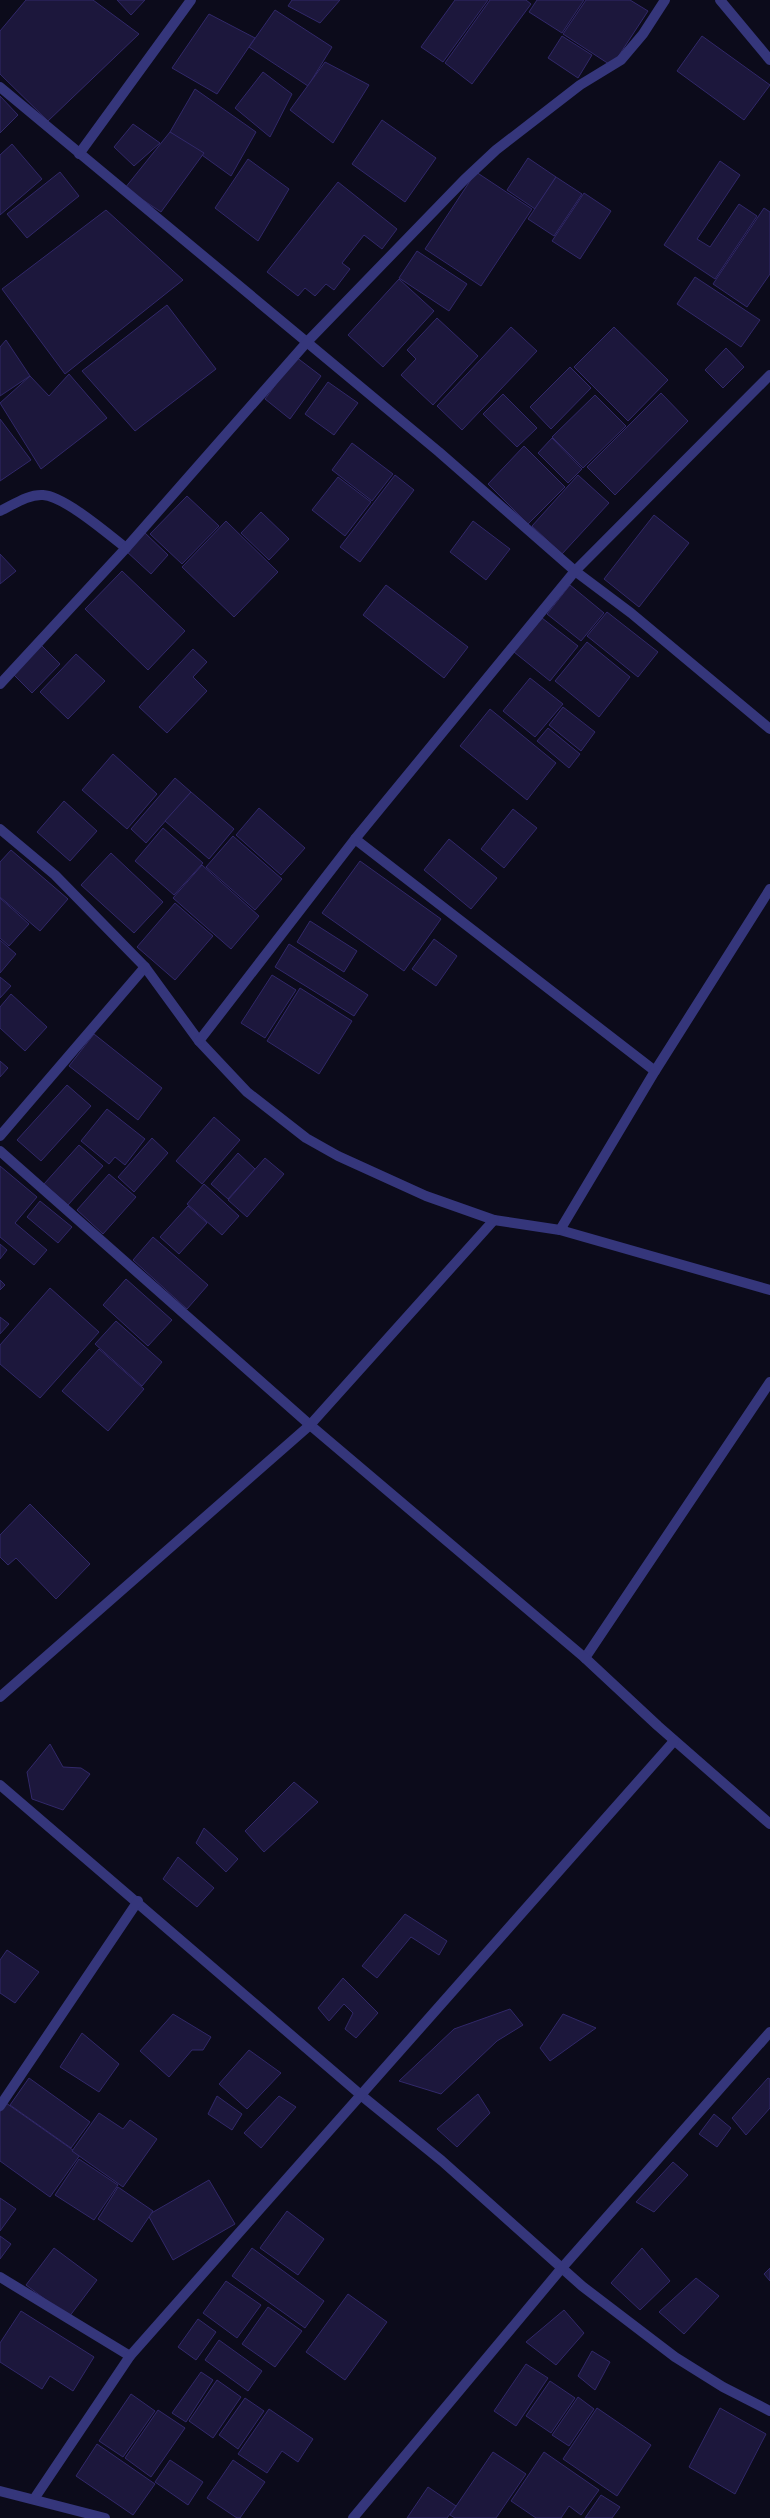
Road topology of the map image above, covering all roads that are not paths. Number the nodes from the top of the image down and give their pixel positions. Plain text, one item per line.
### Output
1 (191, 0) edge
2 (665, 0) edge
3 (720, 0) edge
4 (770, 60) edge
5 (0, 87) edge
6 (79, 154) junction
7 (307, 342) junction
8 (770, 375) edge
9 (0, 511) edge
10 (126, 548) junction
11 (575, 571) junction
12 (0, 684) edge
13 (770, 730) edge
14 (4, 832) edge
15 (356, 839) junction
16 (0, 842) edge
17 (770, 889) edge
18 (145, 966) junction
19 (199, 1041) junction
20 (655, 1071) junction
21 (0, 1136) edge
22 (0, 1151) edge
23 (494, 1220) junction
24 (560, 1230) junction
25 (770, 1290) edge
26 (770, 1382) edge
27 (310, 1426) junction
28 (585, 1658) junction
29 (0, 1698) edge
30 (674, 1741) junction
31 (0, 1784) edge
32 (770, 1824) edge
33 (138, 1901) junction
34 (770, 2032) edge
35 (362, 2096) junction
36 (0, 2106) edge
37 (561, 2268) junction
38 (0, 2277) edge
39 (130, 2356) junction
40 (770, 2411) edge
41 (0, 2491) edge
42 (34, 2500) junction
43 (105, 2518) edge
44 (353, 2518) edge

1 - 6 street
2 - 7 street
3 - 4 street
5 - 6 street
6 - 7 street
7 - 10 street
7 - 11 street
8 - 11 street
9 - 10 street
10 - 12 street
11 - 13 street
11 - 15 street
14 - 16 street
14 - 18 street
15 - 19 street
15 - 20 street
17 - 20 street
18 - 19 street
18 - 21 street
19 - 23 street
20 - 24 street
22 - 27 street
23 - 24 street
23 - 27 street
24 - 25 street
26 - 28 street
27 - 28 street
27 - 29 street
28 - 30 street
30 - 32 street
30 - 35 street
31 - 33 street
33 - 35 street
33 - 36 street
34 - 37 street
35 - 37 street
35 - 39 street
37 - 40 street
37 - 44 street
38 - 39 street
39 - 42 street
41 - 42 street
42 - 43 street

